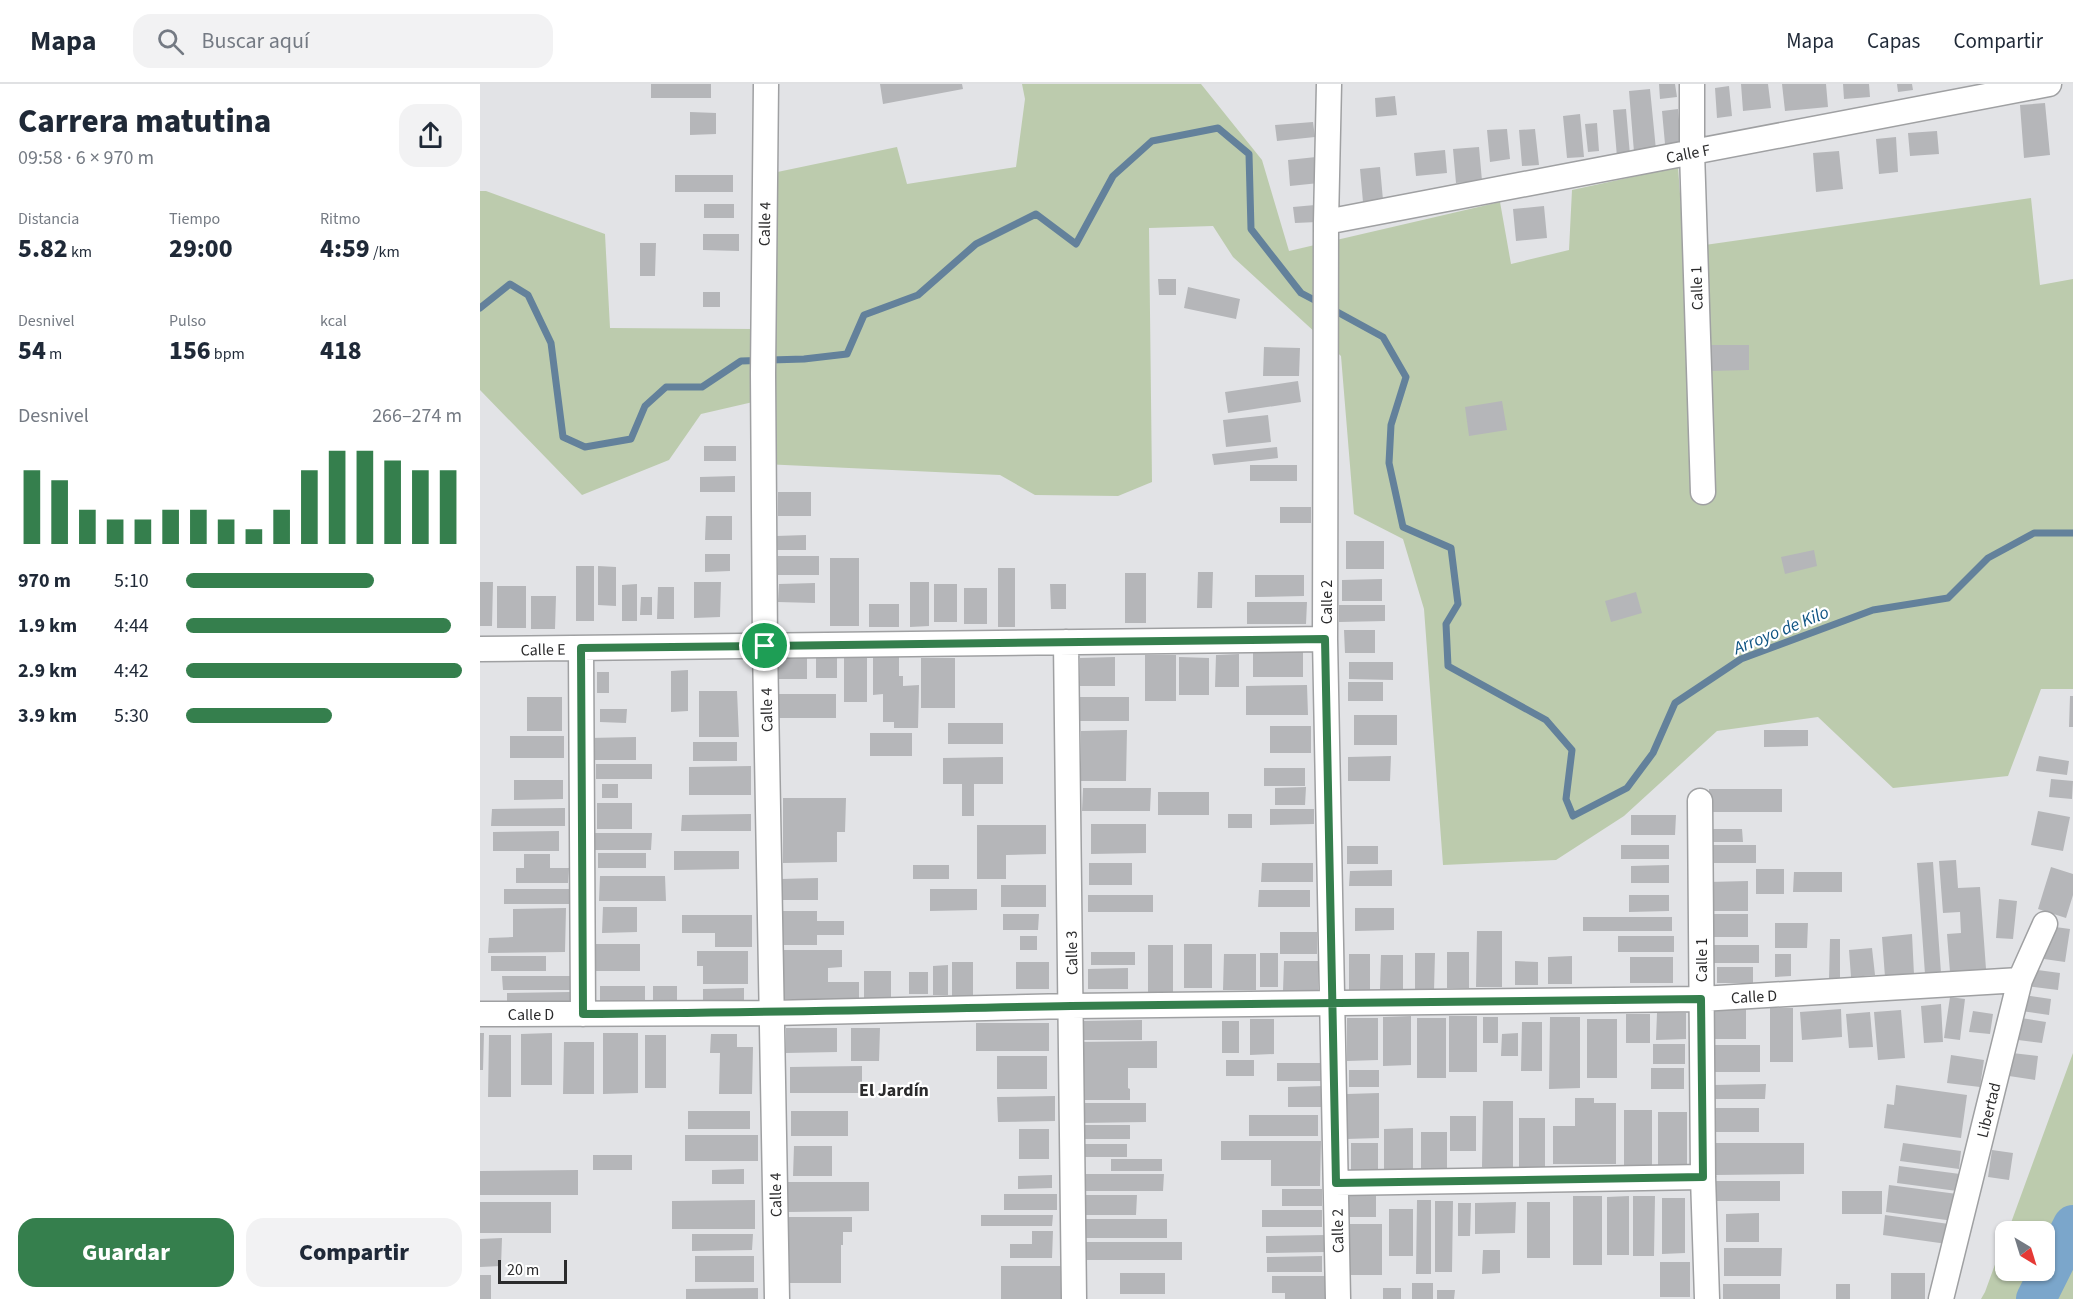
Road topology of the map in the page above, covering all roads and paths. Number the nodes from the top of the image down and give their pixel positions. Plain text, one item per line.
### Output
1 (766, 84) edge
2 (1329, 84) edge
3 (1692, 84) edge
4 (2049, 84) edge
5 (1692, 152) junction
6 (1326, 222) junction
7 (1703, 492) dead end
8 (1325, 639) junction
9 (1066, 642) junction
10 (765, 646) junction
11 (581, 648) junction
12 (480, 649) edge
13 (1700, 801) dead end
14 (2045, 924) dead end
15 (2020, 980) junction
16 (1701, 999) junction
17 (1333, 1004) junction
18 (1071, 1006) junction
19 (772, 1013) junction
20 (480, 1014) edge
21 (583, 1014) junction
22 (1703, 1177) junction
23 (1336, 1183) junction
24 (777, 1299) edge
25 (1074, 1299) edge
26 (1338, 1299) edge
27 (1707, 1299) edge
28 (1941, 1299) edge

1 - 10 street, Calle 4
2 - 6 street, Calle 2
3 - 5 street, Calle 1
4 - 5 street, Calle F
5 - 6 street, Calle F
5 - 7 street, Calle 1
6 - 8 street, Calle 2
8 - 9 street, Calle E
8 - 17 street, Calle 2
9 - 10 street, Calle E
9 - 18 street, Calle 3
10 - 11 street, Calle E
10 - 19 street, Calle 4
11 - 12 street, Calle E
11 - 21 street
13 - 16 street, Calle 1
14 - 15 street, Libertad
15 - 16 street, Calle D
15 - 28 street, Libertad
16 - 17 street, Calle D
16 - 22 street, Calle 1
17 - 18 street, Calle D
17 - 23 street, Calle 2
18 - 19 street, Calle D
18 - 25 street, Calle 3
19 - 21 street, Calle D
19 - 24 street, Calle 4
20 - 21 street, Calle D
22 - 23 street
22 - 27 street, Calle 1
23 - 26 street, Calle 2

